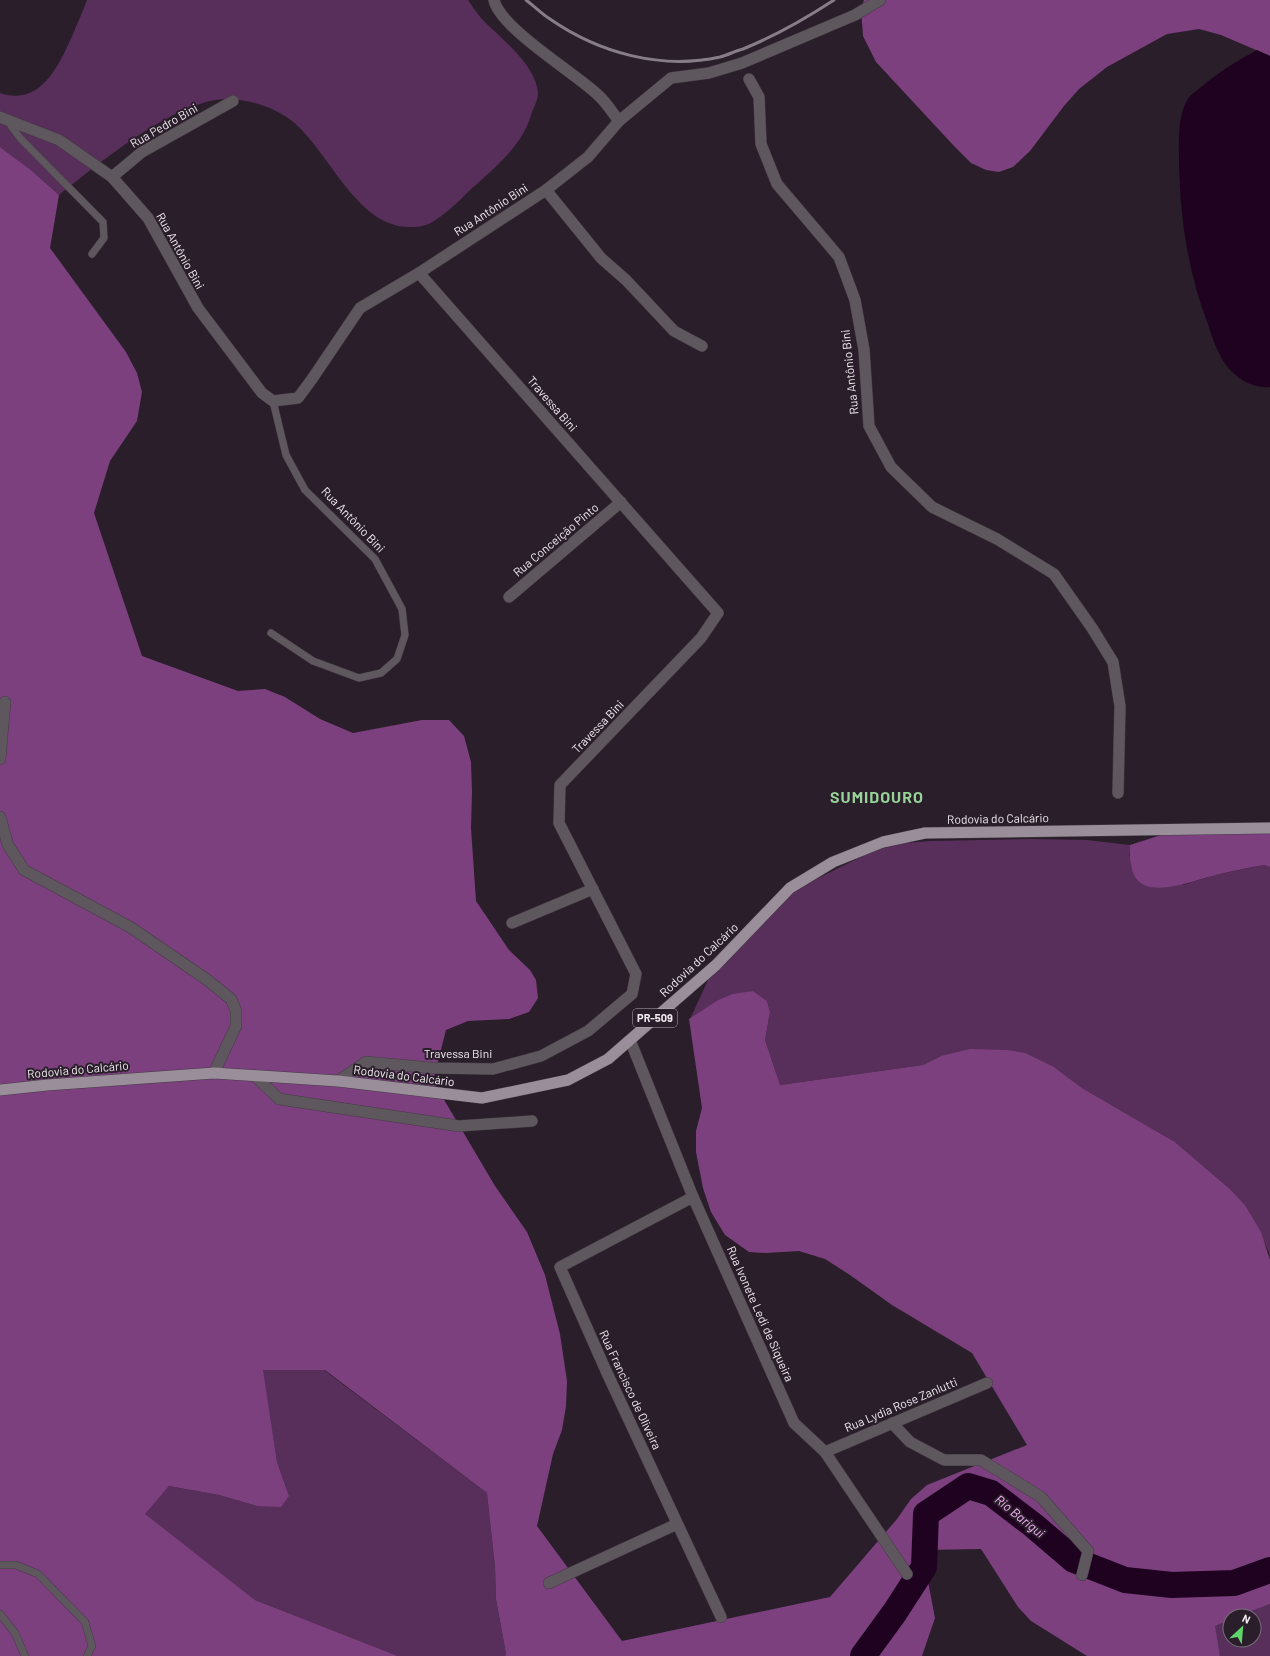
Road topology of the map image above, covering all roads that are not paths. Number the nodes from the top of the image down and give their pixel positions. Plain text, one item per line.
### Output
1 (494, 0) edge
2 (880, 0) edge
3 (749, 79) dead end
4 (233, 101) dead end
5 (5, 118) edge
6 (619, 121) junction
7 (112, 177) junction
8 (546, 190) junction
9 (92, 254) dead end
10 (419, 273) junction
11 (702, 346) dead end
12 (273, 401) junction
13 (621, 502) junction
14 (509, 597) dead end
15 (271, 633) dead end
16 (5, 702) dead end
17 (0, 758) edge
18 (1118, 792) dead end
19 (0, 818) edge
20 (1270, 828) edge
21 (593, 889) junction
22 (512, 923) dead end
23 (630, 1040) junction
24 (214, 1073) junction
25 (255, 1076) junction
26 (338, 1081) junction
27 (0, 1090) edge
28 (532, 1121) dead end
29 (693, 1197) junction
30 (987, 1383) dead end
31 (892, 1423) junction
32 (825, 1452) junction
33 (677, 1524) junction
34 (0, 1566) edge
35 (907, 1574) dead end
36 (1082, 1575) dead end
37 (549, 1583) dead end
38 (0, 1614) edge
39 (721, 1617) dead end
40 (26, 1656) edge
41 (88, 1656) edge

1 - 6 street
2 - 6 street, Rua Antônio Bini
3 - 18 street, Rua Antônio Bini
4 - 7 street, Rua Pedro Bini
5 - 7 street, Rua Antônio Bini
5 - 9 lane
6 - 8 street, Rua Antônio Bini
7 - 12 street, Rua Antônio Bini
8 - 10 street, Rua Antônio Bini
8 - 11 street
10 - 12 street, Rua Antônio Bini
10 - 13 street, Travessa Bini
12 - 15 lane, Rua Antônio Bini
13 - 14 street, Rua Conceição Pinto
13 - 21 street, Travessa Bini
16 - 17 street
19 - 24 street
20 - 23 main road, Rodovia do Calcário / PR-509
21 - 22 street
21 - 26 street, Travessa Bini
23 - 26 main road, Rodovia do Calcário / PR-509
23 - 29 street, Rua Ivonete Ledi de Siqueira
24 - 25 main road, Rodovia do Calcário / PR-509
24 - 27 main road, Rodovia do Calcário / PR-509
25 - 26 main road, Rodovia do Calcário / PR-509
25 - 28 street
29 - 32 street, Rua Ivonete Ledi de Siqueira
29 - 33 street, Rua Francisco de Oliveira
30 - 31 street, Rua Lydia Rose Zanlutti
31 - 32 street, Rua Lydia Rose Zanlutti
31 - 36 street
32 - 35 street, Rua Ivonete Ledi de Siqueira
33 - 37 street
33 - 39 street, Rua Francisco de Oliveira
34 - 41 lane
38 - 40 lane

